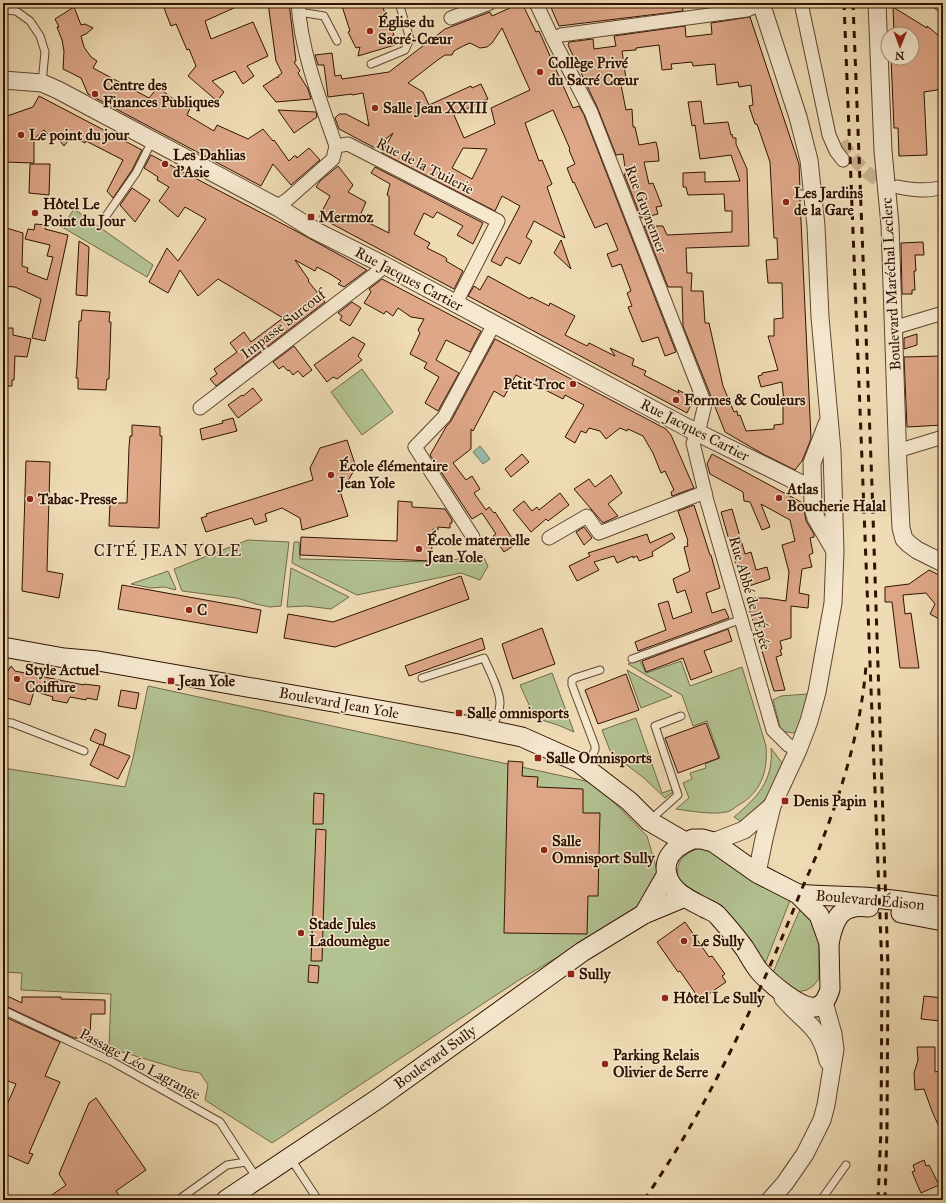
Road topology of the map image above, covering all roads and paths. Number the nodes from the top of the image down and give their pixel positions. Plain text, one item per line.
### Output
1 (399, 3) edge
2 (490, 3) edge
3 (536, 3) edge
4 (761, 3) edge
5 (801, 3) edge
6 (809, 3) edge
7 (877, 3) edge
8 (940, 3) edge
9 (943, 5) edge
10 (298, 8) edge
11 (3, 10) edge
12 (451, 18) dead end
13 (553, 39) junction
14 (337, 41) dead end
15 (372, 64) dead end
16 (3, 80) edge
17 (42, 83) junction
18 (152, 141) junction
19 (842, 142) tunnel mouth
20 (336, 146) junction
21 (843, 160) dead end
22 (943, 187) edge
23 (943, 196) edge
24 (279, 208) junction
25 (106, 216) dead end
26 (382, 264) junction
27 (456, 304) junction
28 (943, 312) edge
29 (494, 324) junction
30 (893, 328) junction
31 (200, 408) dead end
32 (828, 422) junction
33 (697, 433) junction
34 (943, 437) edge
35 (897, 451) junction
36 (812, 489) junction
37 (705, 492) junction
38 (473, 537) dead end
39 (549, 538) dead end
40 (835, 551) junction
41 (943, 563) edge
42 (742, 619) junction
43 (3, 647) edge
44 (632, 659) dead end
45 (600, 670) dead end
46 (422, 678) dead end
47 (681, 716) dead end
48 (3, 722) edge
49 (491, 730) junction
50 (798, 750) junction
51 (84, 751) dead end
52 (586, 768) junction
53 (772, 806) junction
54 (649, 821) junction
55 (686, 842) junction
56 (712, 842) junction
57 (667, 867) junction
58 (757, 873) junction
59 (798, 894) junction
60 (685, 897) junction
61 (922, 904) junction
62 (943, 907) edge
63 (644, 914) junction
64 (943, 920) edge
65 (829, 943) junction
66 (776, 988) junction
67 (824, 1002) junction
68 (3, 1010) edge
69 (831, 1069) junction
70 (289, 1157) junction
71 (246, 1162) junction
72 (846, 1165) dead end
73 (257, 1178) junction
74 (178, 1200) edge
75 (226, 1200) edge
76 (318, 1200) edge
77 (770, 1200) edge
78 (820, 1200) edge

1 - 15 lane
2 - 12 street
3 - 13 street, Rue Guynemer
4 - 13 street
4 - 32 street
5 - 21 street
6 - 19 street
7 - 30 street, Boulevard Maréchal Leclerc
8 - 9 street
10 - 14 lane
10 - 20 street
11 - 17 lane
13 - 33 street, Rue Guynemer
16 - 17 street, Rue Jacques Cartier
17 - 18 street, Rue Jacques Cartier
18 - 24 street, Rue Jacques Cartier
18 - 25 lane
20 - 24 street
20 - 27 street, Rue de la Tuilerie
22 - 23 street
24 - 26 street, Rue Jacques Cartier
26 - 27 street, Rue Jacques Cartier
26 - 31 street, Impasse Surcouf
27 - 29 street, Rue Jacques Cartier
28 - 30 street
29 - 33 street, Rue Jacques Cartier
29 - 38 street
30 - 35 street, Boulevard Maréchal Leclerc
32 - 36 street
32 - 40 street
33 - 36 street, Rue Jacques Cartier
33 - 37 street, Rue Abbé de l'Épée
34 - 35 street
35 - 41 street, Boulevard Maréchal Leclerc
36 - 40 street
37 - 39 street
37 - 42 street, Rue Abbé de l'Épée
40 - 50 street
42 - 44 lane
42 - 50 street, Rue Abbé de l'Épée
43 - 49 main road, Boulevard Jean Yole
45 - 52 lane
46 - 49 lane
47 - 54 lane
48 - 51 lane
49 - 52 main road, Boulevard Jean Yole
50 - 53 street
52 - 54 main road, Boulevard Jean Yole
53 - 56 street
53 - 58 street
54 - 55 main road, Boulevard Jean Yole
54 - 57 main road, Boulevard Jean Yole
55 - 56 main road
55 - 57 main road, Boulevard Sully
56 - 58 main road
57 - 60 main road, Boulevard Jean Yole
57 - 63 main road, Boulevard Sully
58 - 59 main road
59 - 61 main road, Boulevard Édison
59 - 65 main road
60 - 63 main road, Boulevard Sully
60 - 66 main road, Boulevard Jean Yole
61 - 62 main road, Boulevard Édison
61 - 64 street
63 - 70 main road, Boulevard Sully
64 - 65 main road, Boulevard Édison
65 - 67 main road
66 - 67 main road, Boulevard Jean Yole
66 - 69 street
67 - 69 street
68 - 71 lane, Passage Léo Lagrange
69 - 77 street
70 - 73 main road, Boulevard Sully
70 - 76 lane
71 - 73 lane, Passage Léo Lagrange
71 - 74 lane
72 - 78 lane
73 - 75 main road, Boulevard Sully

